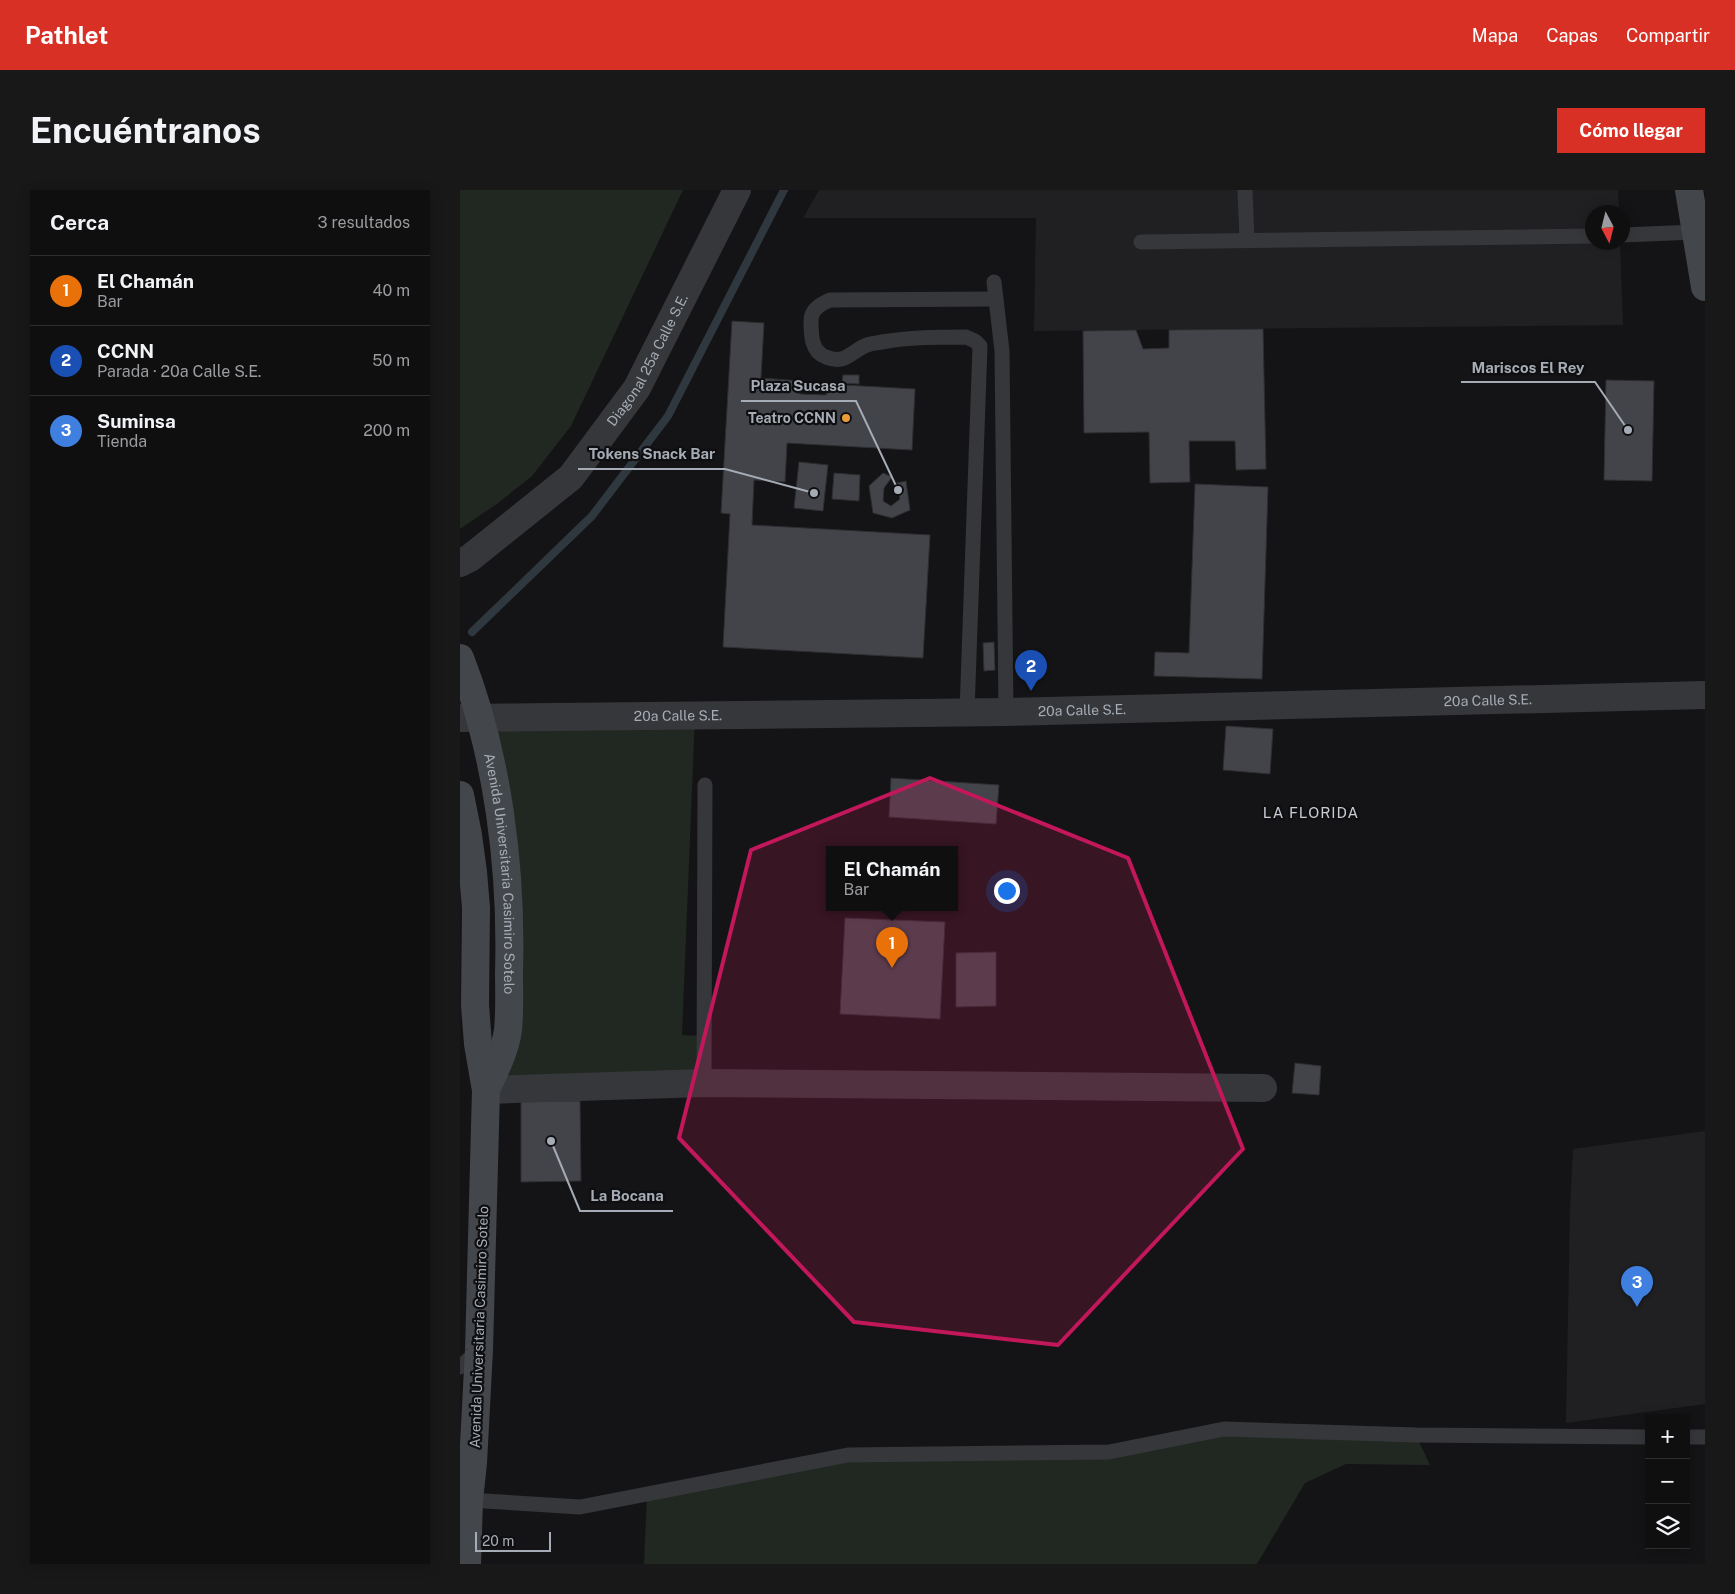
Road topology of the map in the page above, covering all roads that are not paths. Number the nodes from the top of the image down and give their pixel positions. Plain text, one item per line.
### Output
1 (738, 190) edge
2 (1245, 190) edge
3 (1690, 190) edge
4 (1696, 232) junction
5 (1630, 235) edge
6 (1585, 236) edge
7 (1246, 240) junction
8 (1141, 242) dead end
9 (994, 282) dead end
10 (1705, 287) edge
11 (996, 299) junction
12 (460, 563) edge
13 (460, 658) edge
14 (1705, 696) edge
15 (967, 712) junction
16 (1006, 712) junction
17 (470, 717) edge
18 (705, 785) dead end
19 (460, 795) edge
20 (464, 836) edge
21 (468, 930) edge
22 (704, 1083) junction
23 (1263, 1088) dead end
24 (486, 1090) junction
25 (470, 1358) edge
26 (1645, 1437) edge
27 (1690, 1437) edge
28 (1705, 1437) edge
29 (467, 1461) edge
30 (469, 1500) junction
31 (467, 1564) edge

1 - 12 street, Diagonal 25a Calle S.E.
2 - 7 lane
3 - 4 street
4 - 5 lane
4 - 10 street
6 - 7 lane
7 - 8 lane
9 - 11 lane
11 - 15 lane
11 - 16 lane
13 - 17 street, Avenida Universitaria Casimiro Sotelo
14 - 16 street, 20a Calle S.E.
15 - 16 street, 20a Calle S.E.
15 - 17 street, 20a Calle S.E.
17 - 24 street, Avenida Universitaria Casimiro Sotelo
18 - 22 lane
19 - 20 street, Avenida Universitaria Casimiro Sotelo
20 - 21 street, Avenida Universitaria Casimiro Sotelo
21 - 24 street, Avenida Universitaria Casimiro Sotelo
22 - 23 street
22 - 24 street
24 - 25 street, Avenida Universitaria Casimiro Sotelo
25 - 29 street, Avenida Universitaria Casimiro Sotelo
26 - 30 lane
27 - 28 lane
29 - 30 street, Avenida Universitaria Casimiro Sotelo
30 - 31 street, Avenida Universitaria Casimiro Sotelo

